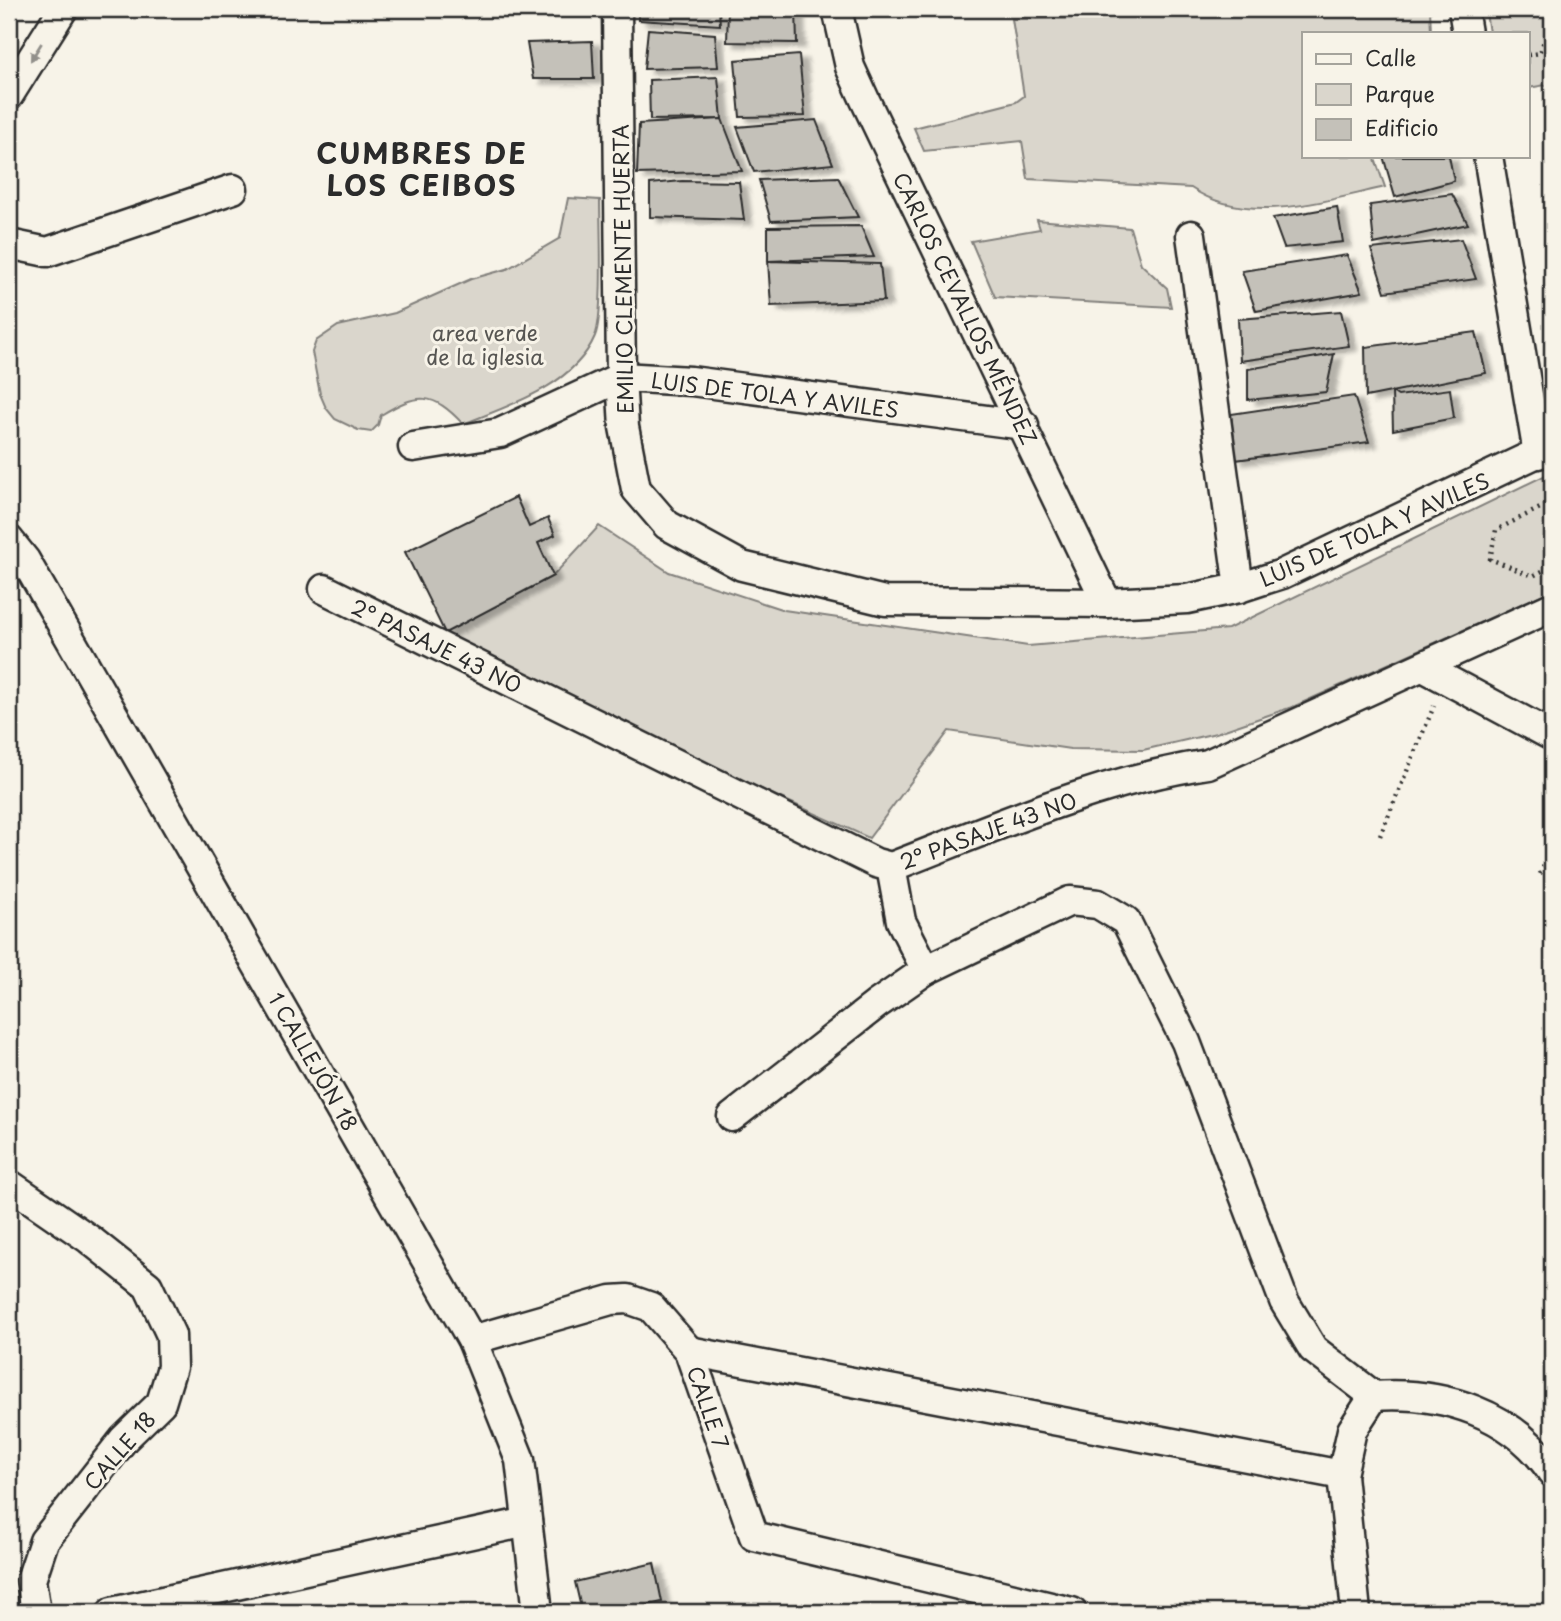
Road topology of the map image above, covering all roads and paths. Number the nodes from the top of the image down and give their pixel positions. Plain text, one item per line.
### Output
1 (63, 9) edge
2 (617, 9) edge
3 (837, 9) edge
4 (1463, 9) edge
5 (1552, 30) edge
6 (1467, 32) edge
7 (1530, 55) edge
8 (9, 95) edge
9 (1488, 158) edge
10 (233, 190) dead end
11 (1191, 235) dead end
12 (9, 244) edge
13 (621, 377) junction
14 (1024, 425) junction
15 (413, 447) dead end
16 (1545, 450) edge
17 (1552, 502) edge
18 (9, 540) edge
19 (1552, 566) edge
20 (1239, 588) junction
21 (324, 589) dead end
22 (1107, 603) junction
23 (1552, 607) edge
24 (1434, 673) junction
25 (1552, 736) edge
26 (1380, 836) dead end
27 (1552, 848) edge
28 (891, 867) junction
29 (1540, 874) dead end
30 (926, 970) junction
31 (733, 1117) dead end
32 (9, 1184) edge
33 (472, 1340) junction
34 (689, 1351) junction
35 (1374, 1396) junction
36 (1552, 1472) edge
37 (1342, 1475) junction
38 (527, 1522) junction
39 (36, 1612) edge
40 (111, 1612) edge
41 (538, 1612) edge
42 (1072, 1612) edge
43 (1356, 1612) edge

1 -> 8 street
2 - 13 street, EMILIO CLEMENTE HUERTA
3 - 14 street, CARLOS CEVALLOS MÉNDEZ
4 - 6 street
5 - 7 path
9 - 16 street
10 - 12 street
11 - 20 street
13 - 14 street, LUIS DE TOLA Y AVILES
13 - 15 street, LUIS DE TOLA Y AVILES
13 - 22 street, EMILIO CLEMENTE HUERTA
14 - 22 street, CARLOS CEVALLOS MÉNDEZ
16 - 20 street, LUIS DE TOLA Y AVILES
17 - 19 path
18 - 33 street, 1 CALLEJÓN 18
20 - 22 street, LUIS DE TOLA Y AVILES
21 - 28 street, 2° PASAJE 43 NO
23 - 24 street, 2° PASAJE 43 NO
24 - 25 street
24 - 26 path
24 - 28 street, 2° PASAJE 43 NO
27 - 29 path
28 - 30 street
30 - 31 street
30 - 35 street
32 - 39 street, CALLE 18
33 - 34 street, CALLE 7
33 - 38 street, 1 CALLEJÓN 18
34 - 37 street
34 - 42 street, CALLE 7
35 - 36 street
35 - 37 street
37 - 43 street
38 - 40 street
38 - 41 street, 1 CALLEJÓN 18

